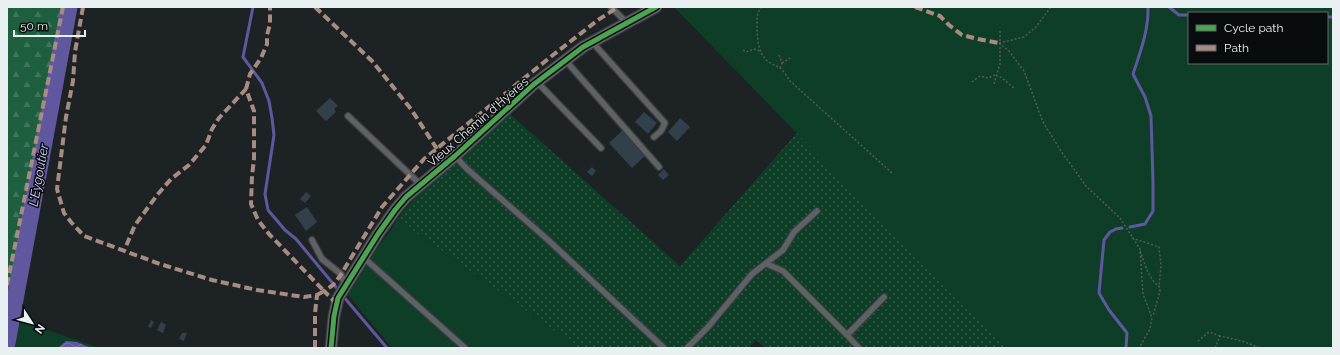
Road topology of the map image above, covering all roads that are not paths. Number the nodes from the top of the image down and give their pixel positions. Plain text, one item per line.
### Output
1 (611, 7) edge
2 (656, 7) edge
3 (628, 24) junction
4 (593, 42) junction
5 (566, 61) junction
6 (537, 82) junction
7 (348, 116) dead end
8 (654, 136) dead end
9 (601, 148) dead end
10 (455, 156) junction
11 (659, 167) dead end
12 (421, 185) junction
13 (817, 211) dead end
14 (312, 240) dead end
15 (364, 257) junction
16 (766, 264) junction
17 (345, 286) junction
18 (884, 297) dead end
19 (847, 335) junction
20 (331, 348) edge
21 (465, 348) edge
22 (664, 348) edge
23 (687, 348) edge
24 (859, 348) edge

1 - 3 lane
2 - 3 street, Vieux Chemin d'Hyères
3 - 4 street, Vieux Chemin d'Hyères
4 - 5 street, Vieux Chemin d'Hyères
4 - 8 lane
5 - 6 street, Vieux Chemin d'Hyères
5 - 11 lane
6 - 9 lane
6 - 10 street, Vieux Chemin d'Hyères
7 - 12 lane
10 - 12 street, Vieux Chemin d'Hyères
10 - 22 lane
12 - 15 street, Vieux Chemin d'Hyères
13 - 16 lane
14 - 17 lane
15 - 17 street, Vieux Chemin d'Hyères
15 - 21 lane
16 - 19 lane
16 - 23 lane
17 - 20 street, Vieux Chemin d'Hyères
18 - 19 lane
19 - 24 lane

